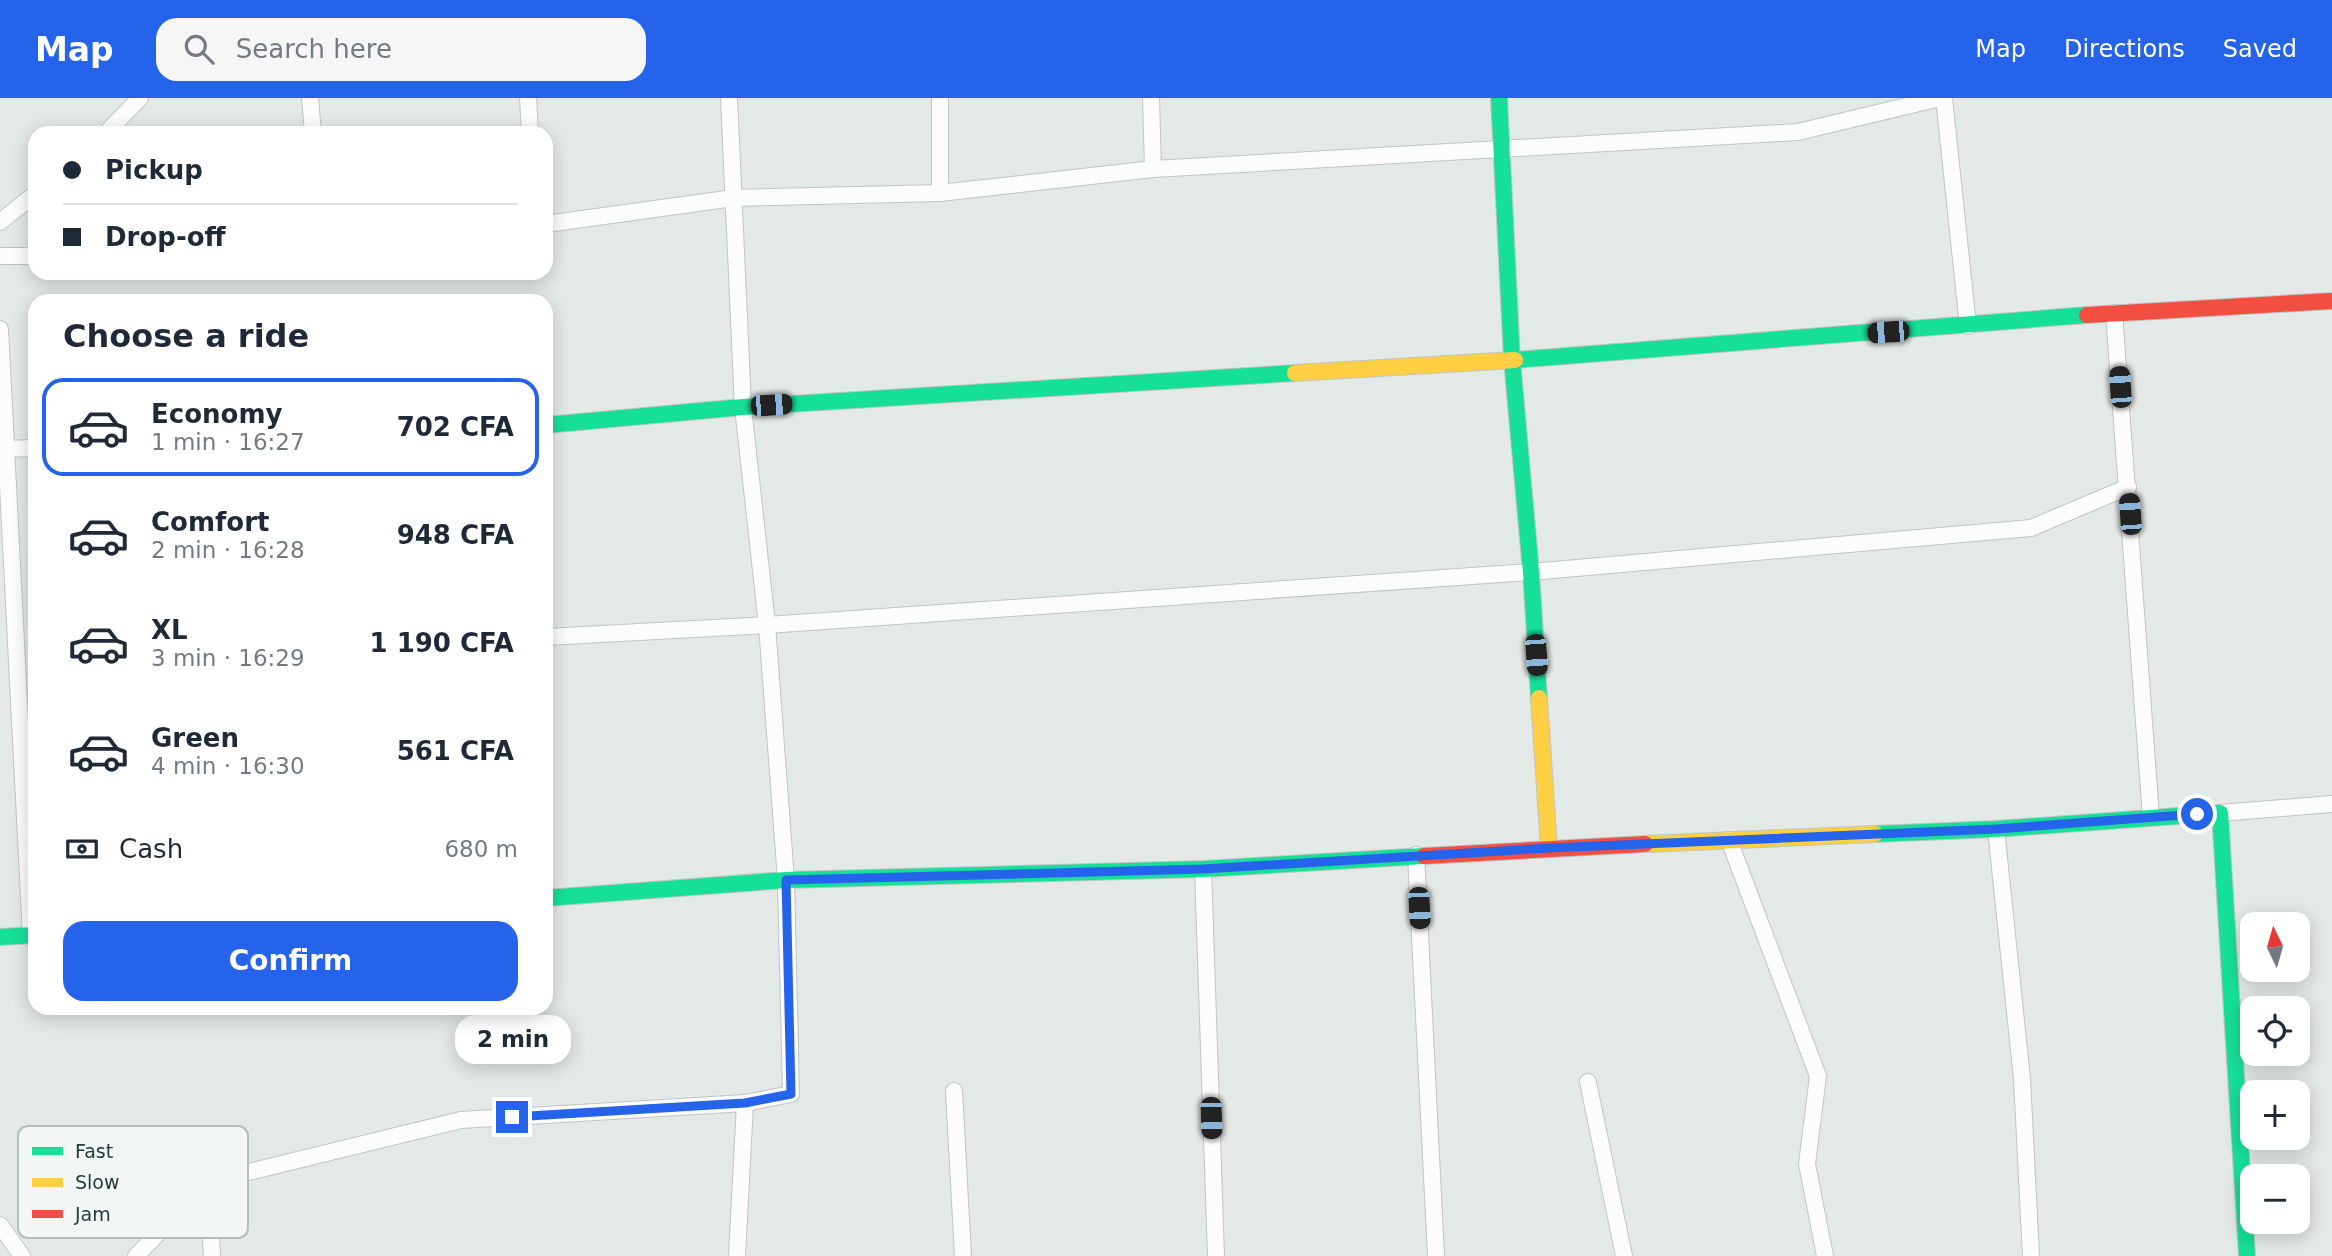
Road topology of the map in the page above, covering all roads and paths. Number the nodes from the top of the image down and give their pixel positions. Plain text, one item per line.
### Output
1 (140, 98) edge
2 (310, 98) edge
3 (528, 98) edge
4 (729, 98) edge
5 (940, 98) edge
6 (1151, 98) edge
7 (1499, 98) edge
8 (1942, 98) edge
9 (113, 126) edge
10 (312, 126) edge
11 (530, 126) edge
12 (1500, 149) junction
13 (1153, 170) junction
14 (940, 193) junction
15 (734, 198) junction
16 (28, 200) edge
17 (0, 222) edge
18 (553, 223) edge
19 (0, 256) edge
20 (28, 256) edge
21 (2332, 301) edge
22 (2114, 313) junction
23 (1968, 326) junction
24 (0, 329) edge
25 (1513, 360) junction
26 (743, 407) junction
27 (553, 424) edge
28 (28, 448) edge
29 (3, 449) edge
30 (2128, 487) junction
31 (1531, 572) junction
32 (767, 625) junction
33 (553, 637) edge
34 (28, 665) edge
35 (17, 666) junction
36 (2332, 804) edge
37 (2220, 813) junction
38 (2151, 817) junction
39 (1996, 829) junction
40 (1729, 840) junction
41 (1549, 848) junction
42 (28, 851) edge
43 (1416, 855) junction
44 (1203, 869) junction
45 (786, 880) junction
46 (553, 897) edge
47 (28, 935) edge
48 (0, 937) edge
49 (1588, 1083) dead end
50 (954, 1091) dead end
51 (745, 1103) junction
52 (248, 1172) edge
53 (0, 1226) edge
54 (154, 1238) edge
55 (211, 1238) edge
56 (22, 1256) edge
57 (136, 1256) edge
58 (212, 1256) edge
59 (737, 1256) edge
60 (963, 1256) edge
61 (1216, 1256) edge
62 (1436, 1256) edge
63 (1624, 1256) edge
64 (1825, 1256) edge
65 (2031, 1256) edge
66 (2247, 1256) edge

1 - 9 street
2 - 10 street
3 - 11 street
4 - 15 street
5 - 14 street
6 - 13 street
7 - 12 street
8 - 12 street
8 - 23 street
12 - 13 street
12 - 25 street
13 - 14 street
14 - 15 street
15 - 18 street
15 - 26 street
16 - 17 street
19 - 20 street
21 - 22 street
22 - 23 street
22 - 30 street
23 - 25 street
24 - 29 street
25 - 26 street
25 - 31 street
26 - 27 street
26 - 32 street
28 - 29 street
29 - 35 street
30 - 31 street
30 - 38 street
31 - 32 street
31 - 41 street
32 - 33 street
32 - 45 street
34 - 35 street
35 - 42 street
36 - 37 street
37 - 38 street
37 - 66 street
38 - 39 street
39 - 40 street
39 - 65 street
40 - 41 street
40 - 64 street
41 - 43 street
43 - 44 street
43 - 62 street
44 - 45 street
44 - 61 street
45 - 46 street
45 - 51 street
47 - 48 street
49 - 63 street
50 - 60 street
51 - 52 street
51 - 59 street
53 - 56 street
54 - 57 street
55 - 58 street

